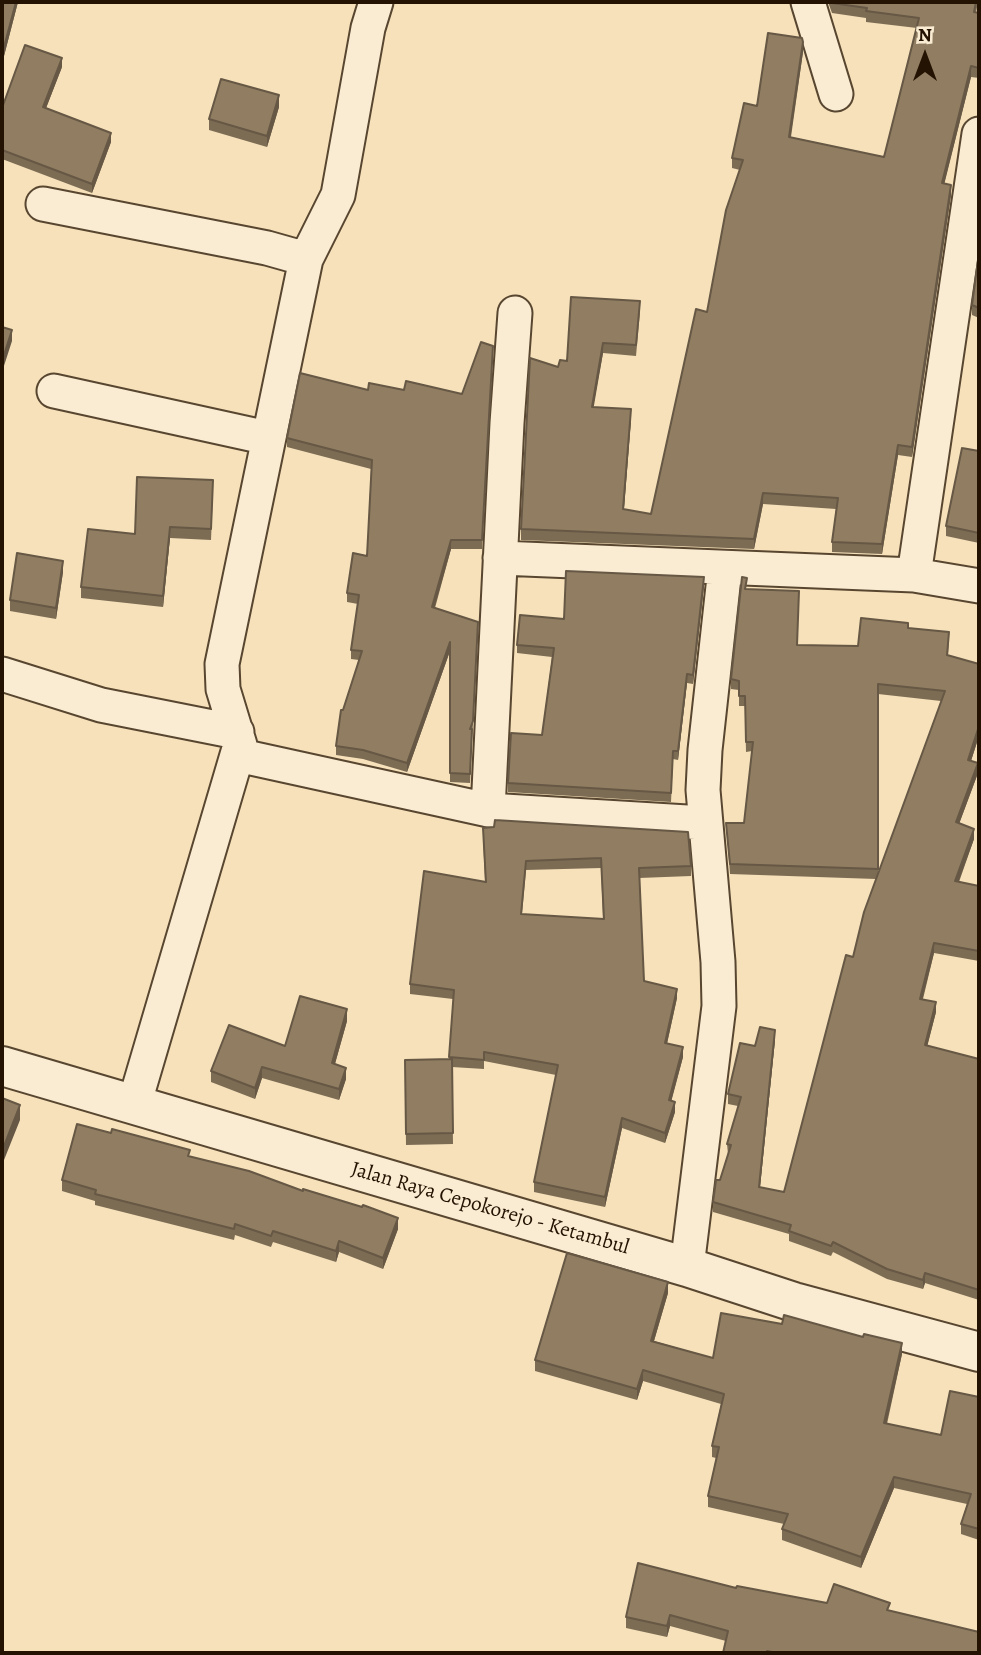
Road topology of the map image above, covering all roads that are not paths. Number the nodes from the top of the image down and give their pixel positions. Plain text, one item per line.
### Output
1 (376, 2) edge
2 (808, 2) edge
3 (836, 94) dead end
4 (979, 134) edge
5 (43, 204) dead end
6 (306, 259) junction
7 (515, 313) dead end
8 (54, 391) dead end
9 (268, 438) junction
10 (500, 558) junction
11 (725, 568) junction
12 (914, 575) junction
13 (979, 586) edge
14 (2, 674) edge
15 (237, 744) junction
16 (488, 810) junction
17 (704, 823) junction
18 (2, 1066) edge
19 (134, 1105) junction
20 (687, 1267) junction
21 (979, 1352) edge

1 - 6 street
2 - 3 street
4 - 12 street
5 - 6 street
6 - 9 street
7 - 10 street
8 - 9 street
9 - 15 street
10 - 11 street
10 - 16 street
11 - 12 street
11 - 17 street
12 - 13 street
14 - 15 street
15 - 16 street
15 - 19 street
16 - 17 street
17 - 20 street
18 - 19 street, Jalan Raya Cepokorejo - Ketambul
19 - 20 street, Jalan Raya Cepokorejo - Ketambul
20 - 21 street, Jalan Raya Cepokorejo - Ketambul

